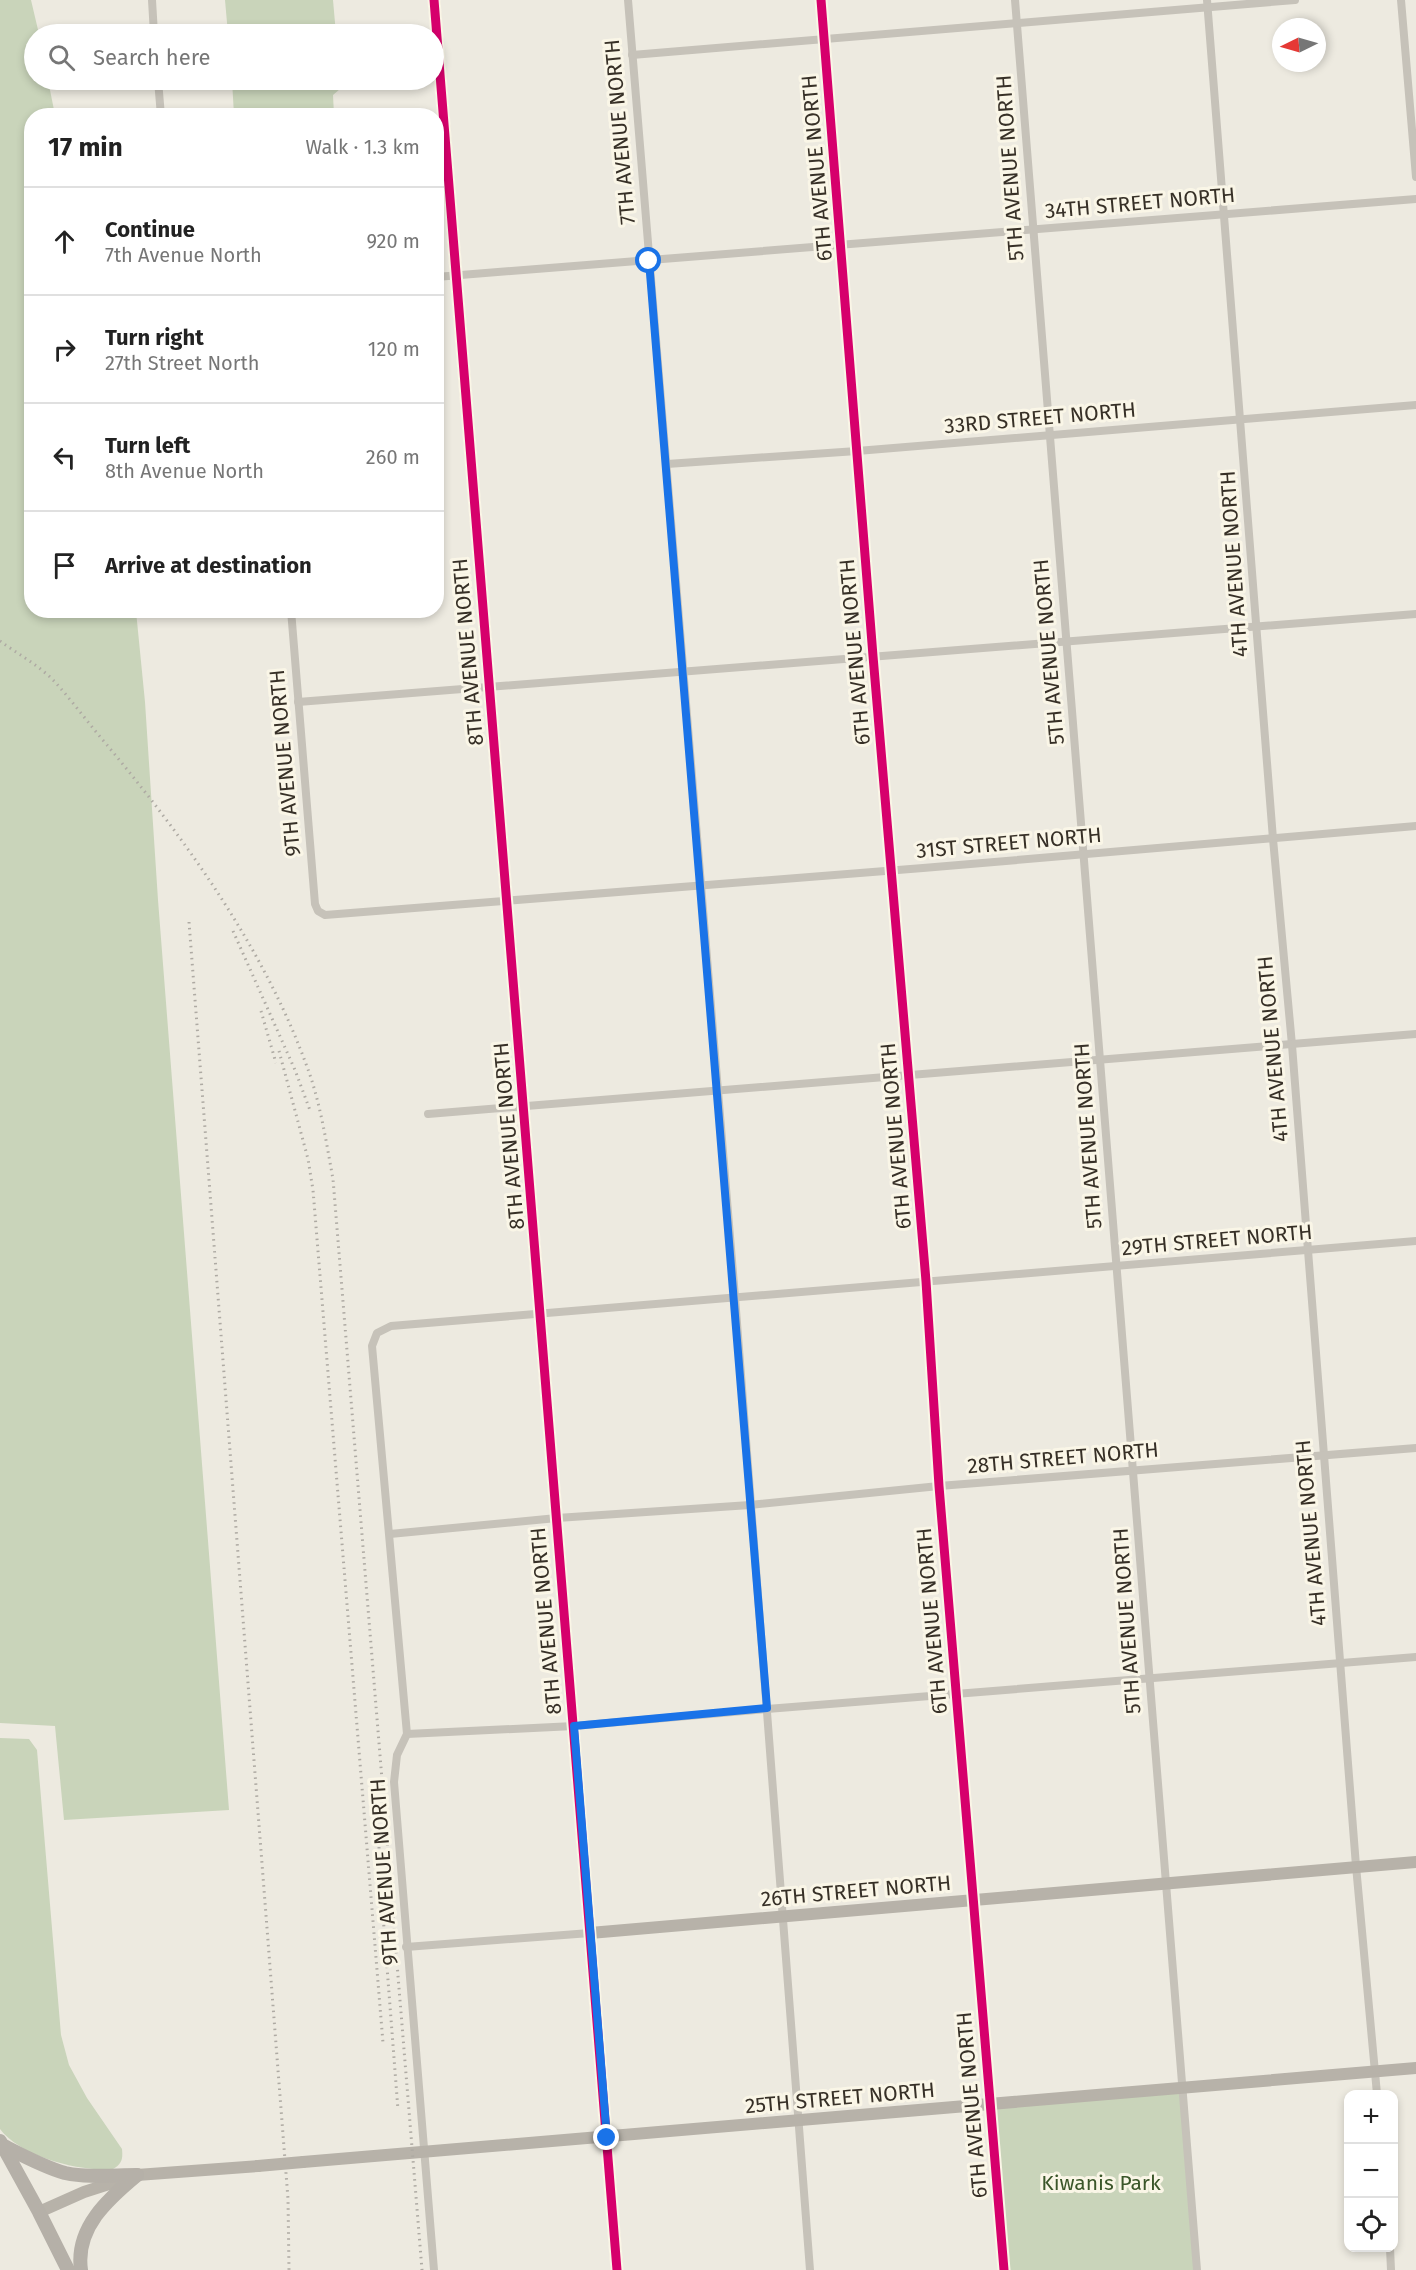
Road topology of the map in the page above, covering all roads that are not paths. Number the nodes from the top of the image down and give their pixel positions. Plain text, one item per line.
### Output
1 (152, 0) edge
2 (434, 0) edge
3 (628, 0) edge
4 (821, 0) edge
5 (1015, 0) edge
6 (1295, 0) edge
7 (1401, 0) edge
8 (1208, 3) edge
9 (153, 24) edge
10 (436, 24) edge
11 (1017, 24) junction
12 (825, 39) junction
13 (633, 55) junction
14 (159, 90) edge
15 (441, 90) edge
16 (160, 108) edge
17 (443, 108) edge
18 (444, 125) edge
19 (1416, 177) edge
20 (1416, 199) edge
21 (1225, 213) junction
22 (1033, 230) junction
23 (842, 245) junction
24 (649, 261) junction
25 (456, 275) junction
26 (444, 276) edge
27 (1416, 405) edge
28 (1241, 419) junction
29 (1050, 434) junction
30 (857, 451) junction
31 (667, 464) junction
32 (1416, 614) edge
33 (292, 618) edge
34 (1257, 627) junction
35 (1066, 642) junction
36 (873, 656) junction
37 (683, 672) junction
38 (489, 688) junction
39 (298, 702) junction
40 (1416, 826) edge
41 (1273, 839) junction
42 (1084, 855) junction
43 (892, 870) junction
44 (701, 886) junction
45 (507, 901) junction
46 (318, 911) joint
47 (1416, 1034) edge
48 (1292, 1045) junction
49 (1100, 1060) junction
50 (909, 1075) junction
51 (717, 1092) junction
52 (524, 1107) junction
53 (428, 1114) dead end
54 (1416, 1241) edge
55 (1307, 1250) junction
56 (1116, 1266) junction
57 (926, 1281) junction
58 (735, 1297) junction
59 (541, 1313) junction
60 (377, 1333) joint
61 (1416, 1448) edge
62 (1323, 1457) junction
63 (1133, 1470) junction
64 (939, 1486) junction
65 (750, 1505) junction
66 (557, 1518) junction
67 (390, 1534) junction
68 (1416, 1658) edge
69 (1340, 1664) junction
70 (1149, 1678) junction
71 (956, 1694) junction
72 (767, 1708) junction
73 (574, 1726) junction
74 (407, 1734) junction
75 (1416, 1862) edge
76 (1356, 1866) junction
77 (1167, 1883) junction
78 (974, 1900) junction
79 (783, 1917) junction
80 (590, 1933) junction
81 (406, 1947) junction
82 (1416, 2068) edge
83 (1376, 2071) junction
84 (1182, 2089) junction
85 (1377, 2090) edge
86 (990, 2106) junction
87 (800, 2122) junction
88 (607, 2138) junction
89 (2, 2144) edge
90 (424, 2153) junction
91 (137, 2175) junction
92 (39, 2212) junction
93 (1390, 2252) edge
94 (68, 2270) edge
95 (81, 2270) edge
96 (434, 2270) edge
97 (617, 2270) edge
98 (810, 2270) edge
99 (1004, 2270) edge
100 (1197, 2270) edge
101 (1392, 2270) edge

1 - 9 street
2 - 10 street, 8TH AVENUE NORTH
3 - 13 street, 7TH AVENUE NORTH
4 - 12 street, 6TH AVENUE NORTH
5 - 11 street, 5TH AVENUE NORTH
6 - 8 street
7 - 19 street
8 - 11 street
8 - 21 street, 4TH AVENUE NORTH
11 - 12 street
11 - 22 street, 5TH AVENUE NORTH
12 - 13 street
12 - 23 street, 6TH AVENUE NORTH
13 - 24 street, 7TH AVENUE NORTH
14 - 16 street
15 - 17 street, 8TH AVENUE NORTH
18 - 25 street, 8TH AVENUE NORTH
20 - 21 street, 34TH STREET NORTH
21 - 22 street, 34TH STREET NORTH
21 - 28 street, 4TH AVENUE NORTH
22 - 23 street, 34TH STREET NORTH
22 - 29 street, 5TH AVENUE NORTH
23 - 24 street, 34TH STREET NORTH
23 - 30 street, 6TH AVENUE NORTH
24 - 25 street, 34TH STREET NORTH
24 - 31 street, 7TH AVENUE NORTH
25 - 26 street, 34TH STREET NORTH
25 - 38 street, 8TH AVENUE NORTH
27 - 28 street, 33RD STREET NORTH
28 - 29 street, 33RD STREET NORTH
28 - 34 street, 4TH AVENUE NORTH
29 - 30 street, 33RD STREET NORTH
29 - 35 street, 5TH AVENUE NORTH
30 - 31 street, 33RD STREET NORTH
30 - 36 street, 6TH AVENUE NORTH
31 - 37 street, 7TH AVENUE NORTH
32 - 34 street
33 - 39 street, 9TH AVENUE NORTH
34 - 35 street
34 - 41 street, 4TH AVENUE NORTH
35 - 36 street
35 - 42 street, 5TH AVENUE NORTH
36 - 37 street
36 - 43 street, 6TH AVENUE NORTH
37 - 38 street
37 - 44 street, 7TH AVENUE NORTH
38 - 39 street
38 - 45 street, 8TH AVENUE NORTH
39 - 46 street, 9TH AVENUE NORTH
40 - 41 street, 31ST STREET NORTH
41 - 42 street, 31ST STREET NORTH
41 - 48 street, 4TH AVENUE NORTH
42 - 43 street, 31ST STREET NORTH
42 - 49 street, 5TH AVENUE NORTH
43 - 44 street, 31ST STREET NORTH
43 - 50 street, 6TH AVENUE NORTH
44 - 45 street, 31ST STREET NORTH
44 - 51 street, 7TH AVENUE NORTH
45 - 46 street, 31ST STREET NORTH
45 - 52 street, 8TH AVENUE NORTH
47 - 48 street
48 - 49 street
48 - 55 street, 4TH AVENUE NORTH
49 - 50 street
49 - 56 street, 5TH AVENUE NORTH
50 - 51 street
50 - 57 street, 6TH AVENUE NORTH
51 - 52 street
51 - 58 street, 7TH AVENUE NORTH
52 - 53 street
52 - 59 street, 8TH AVENUE NORTH
54 - 55 street, 29TH STREET NORTH
55 - 56 street, 29TH STREET NORTH
55 - 62 street, 4TH AVENUE NORTH
56 - 57 street, 29TH STREET NORTH
56 - 63 street, 5TH AVENUE NORTH
57 - 58 street, 29TH STREET NORTH
57 - 64 street, 6TH AVENUE NORTH
58 - 59 street, 29TH STREET NORTH
58 - 65 street, 7TH AVENUE NORTH
59 - 60 street, 29TH STREET NORTH
59 - 66 street, 8TH AVENUE NORTH
60 - 67 street, 9TH AVENUE NORTH
61 - 62 street, 28TH STREET NORTH
62 - 63 street, 28TH STREET NORTH
62 - 69 street, 4TH AVENUE NORTH
63 - 64 street, 28TH STREET NORTH
63 - 70 street, 5TH AVENUE NORTH
64 - 65 street, 28TH STREET NORTH
64 - 71 street, 6TH AVENUE NORTH
65 - 66 street, 28TH STREET NORTH
65 - 72 street, 7TH AVENUE NORTH
66 - 67 street, 28TH STREET NORTH
66 - 73 street, 8TH AVENUE NORTH
67 - 74 street, 9TH AVENUE NORTH
68 - 69 street
69 - 70 street
69 - 76 street, 4TH AVENUE NORTH
70 - 71 street
70 - 77 street, 5TH AVENUE NORTH
71 - 72 street
71 - 78 street, 6TH AVENUE NORTH
72 - 73 street
72 - 79 street, 7TH AVENUE NORTH
73 - 74 street
73 - 80 street, 8TH AVENUE NORTH
74 - 81 street, 9TH AVENUE NORTH
75 - 76 street, 26TH STREET NORTH
76 - 77 street, 26TH STREET NORTH
76 - 83 street, 4TH AVENUE NORTH
77 - 78 street, 26TH STREET NORTH
77 - 84 street, 5TH AVENUE NORTH
78 - 79 street, 26TH STREET NORTH
78 - 86 street, 6TH AVENUE NORTH
79 - 80 street, 26TH STREET NORTH
79 - 87 street, 7TH AVENUE NORTH
80 - 81 street, 26TH STREET NORTH
80 - 88 street, 8TH AVENUE NORTH
81 - 90 street, 9TH AVENUE NORTH
82 - 83 street, 25TH STREET NORTH
83 - 84 street, 25TH STREET NORTH
83 - 85 street, 4TH AVENUE NORTH
84 - 86 street, 25TH STREET NORTH
84 - 100 street, 5TH AVENUE NORTH
86 - 87 street, 25TH STREET NORTH
86 - 99 street, 6TH AVENUE NORTH
87 - 88 street, 25TH STREET NORTH
87 - 98 street, 7TH AVENUE NORTH
88 - 90 street, 25TH STREET NORTH
88 - 97 street, 8TH AVENUE NORTH
89 - 91 main road
89 - 92 main road
90 - 91 street, 25TH STREET NORTH, bridge
90 - 96 street, 9TH AVENUE NORTH
91 - 92 street
91 - 95 main road
92 - 94 main road
93 - 101 street

